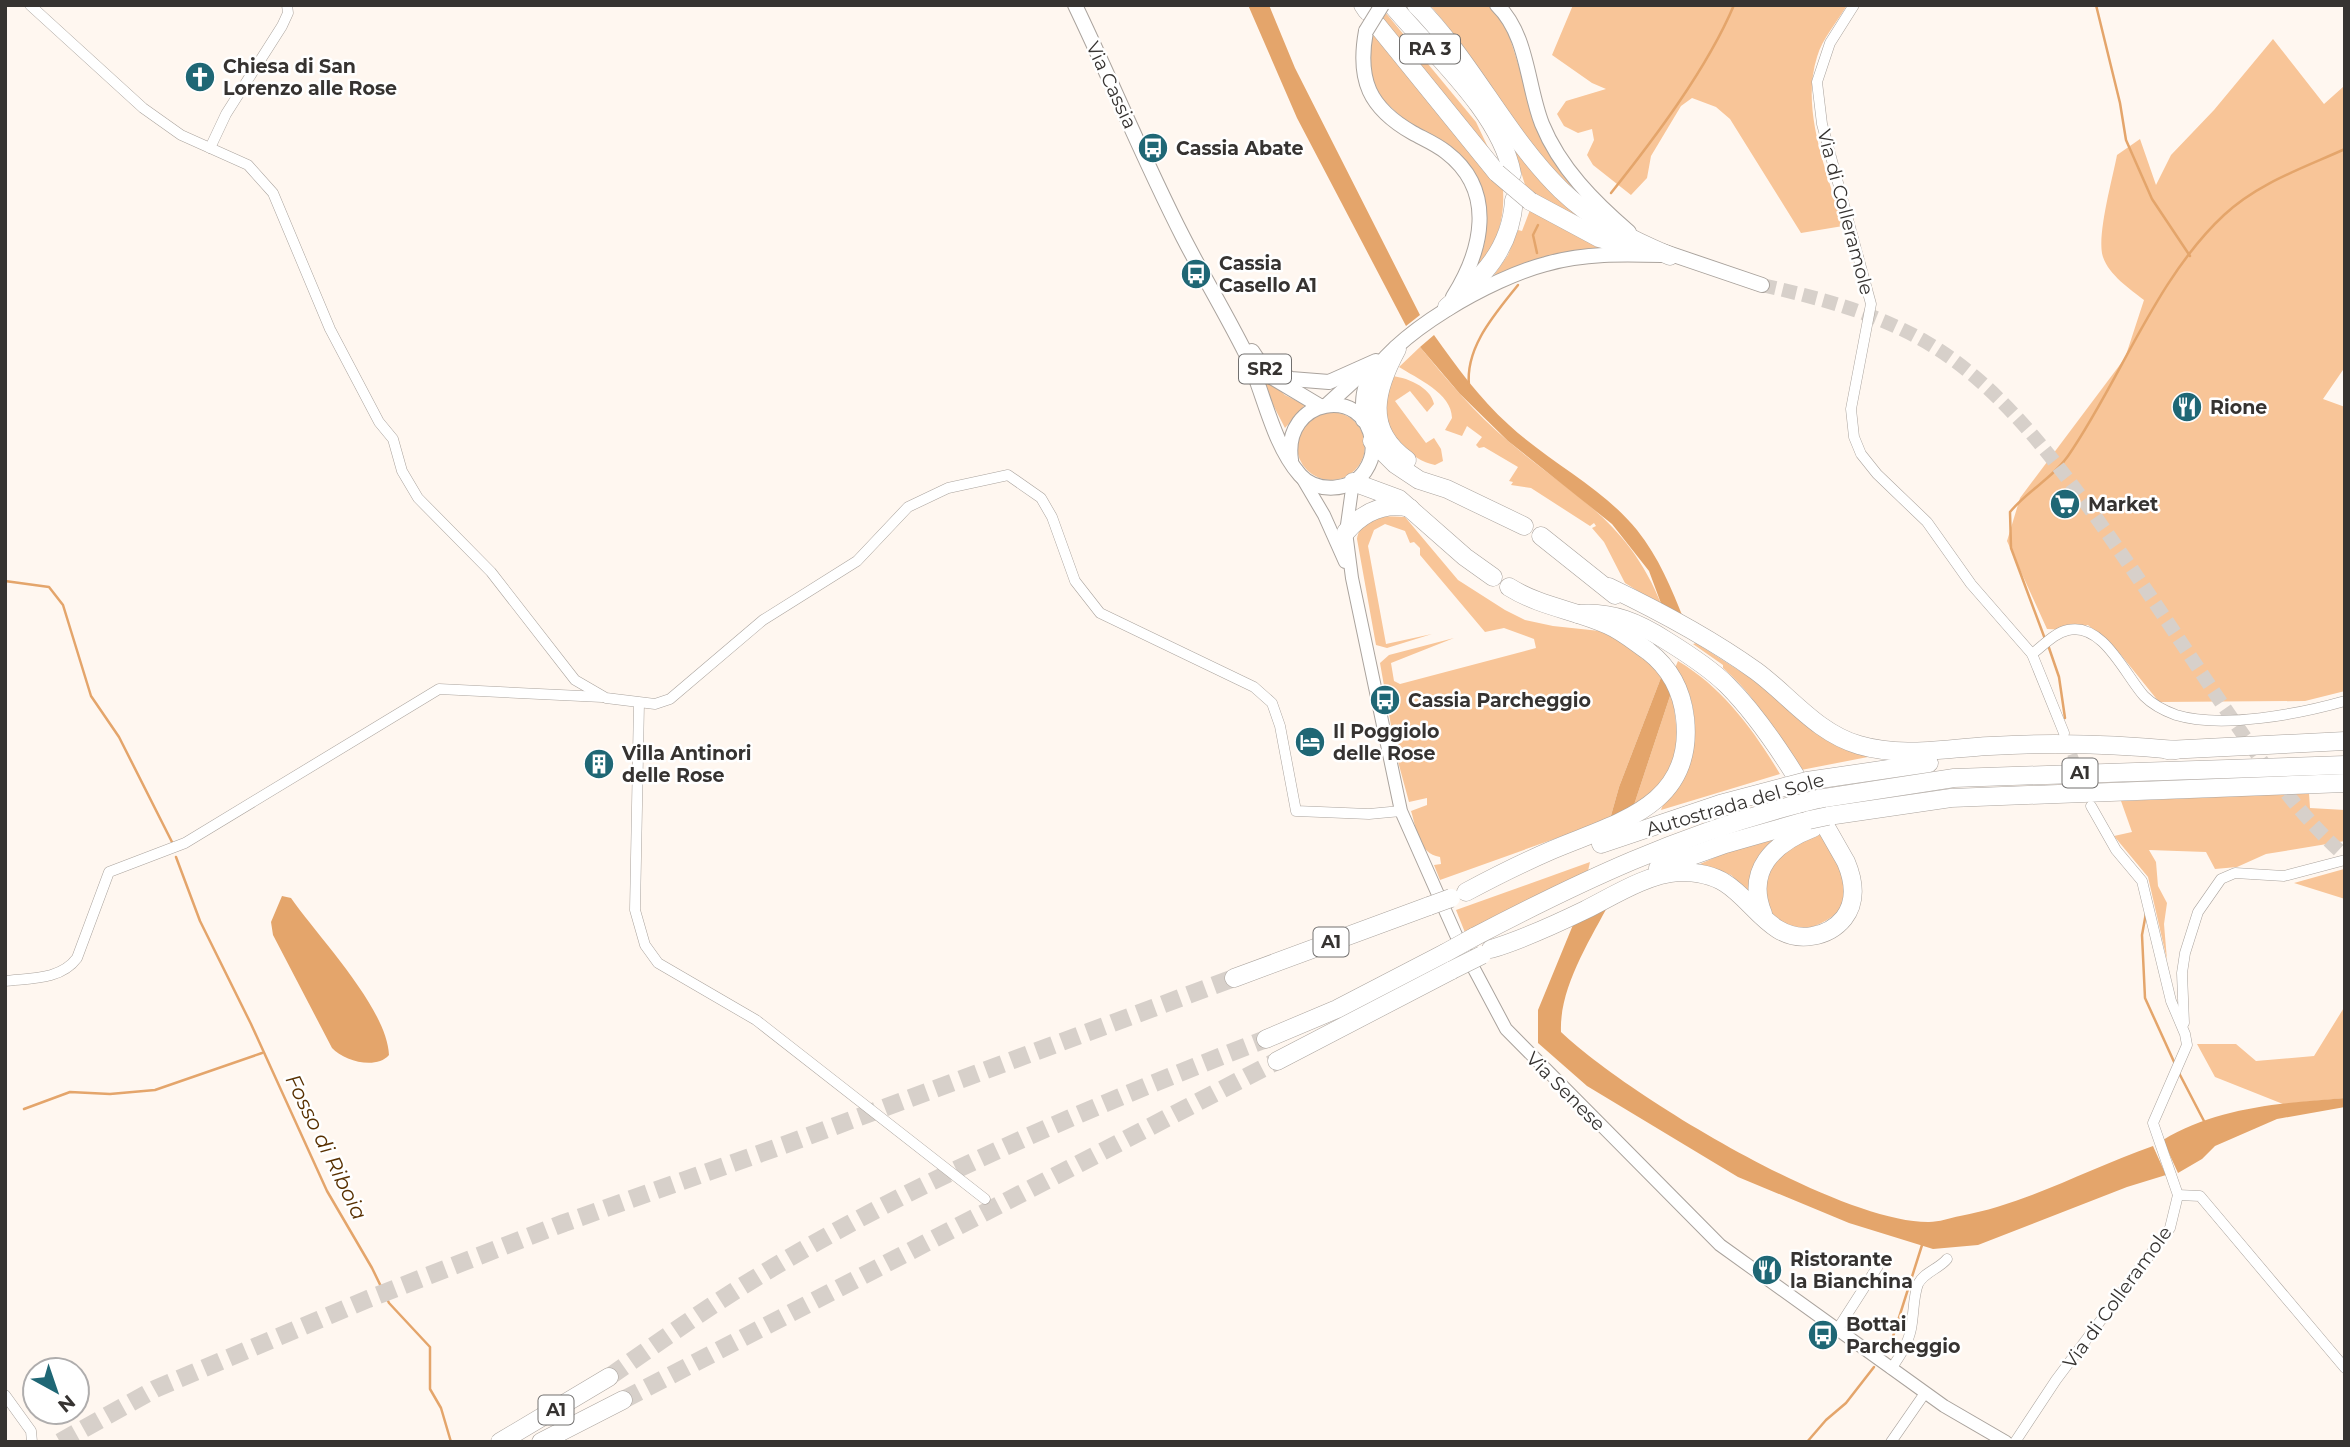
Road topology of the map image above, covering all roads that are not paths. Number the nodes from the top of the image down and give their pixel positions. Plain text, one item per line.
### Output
1 (30, 5) edge
2 (287, 5) edge
3 (1075, 5) edge
4 (1416, 5) edge
5 (1497, 5) edge
6 (1854, 5) edge
7 (1393, 6) edge
8 (1371, 15) edge
9 (210, 148) junction
10 (1504, 173) junction
11 (1522, 201) junction
12 (1670, 256) junction
13 (1762, 285) tunnel mouth
14 (1447, 307) junction
15 (1226, 314) junction
16 (1397, 349) junction
17 (1376, 361) junction
18 (1260, 362) junction
19 (1323, 406) junction
20 (1363, 419) junction
21 (1373, 441) junction
22 (1291, 460) junction
23 (1300, 475) junction
24 (1353, 482) junction
25 (1447, 489) junction
26 (1414, 509) junction
27 (1524, 526) dead end
28 (1346, 532) junction
29 (1541, 536) dead end
30 (1493, 577) dead end
31 (1352, 578) junction
32 (1509, 587) dead end
33 (1609, 587) junction
34 (1578, 614) junction
35 (1629, 615) junction
36 (2032, 654) junction
37 (606, 698) junction
38 (2345, 701) edge
39 (639, 703) junction
40 (2064, 733) tunnel mouth
41 (2345, 741) edge
42 (2176, 750) junction
43 (2345, 765) edge
44 (2345, 783) edge
45 (2091, 806) tunnel mouth
46 (1401, 811) junction
47 (1811, 824) junction
48 (1592, 841) junction
49 (2345, 860) edge
50 (1624, 887) junction
51 (1766, 920) junction
52 (1234, 978) tunnel mouth
53 (5, 981) edge
54 (2186, 1034) junction
55 (1266, 1039) tunnel mouth
56 (1277, 1061) tunnel mouth
57 (2178, 1195) junction
58 (985, 1199) dead end
59 (1947, 1259) dead end
60 (1878, 1266) dead end
61 (1837, 1330) junction
62 (1891, 1368) junction
63 (2345, 1368) edge
64 (609, 1377) tunnel mouth
65 (1925, 1393) junction
66 (5, 1395) edge
67 (623, 1399) tunnel mouth
68 (32, 1442) edge
69 (500, 1442) edge
70 (541, 1442) edge
71 (1891, 1442) edge
72 (2006, 1442) edge
73 (2015, 1442) edge

1 - 9 street
2 - 9 street
3 - 15 main road, Via Cassia / SR2
4 - 12 highway
5 - 12 main road
6 - 36 street, Via di Colleramole
7 - 10 highway, RA 3
8 - 10 highway
8 - 14 main road
9 - 37 street
10 - 11 highway, bridge
11 - 12 highway
11 - 14 highway
12 - 13 main road
12 - 14 main road
14 - 16 main road
15 - 18 main road, Via Cassia / SR2
15 - 22 main road, Via Cassia / SR2
16 - 17 main road
16 - 20 main road
16 - 25 highway
17 - 18 main road
17 - 19 main road
18 - 19 main road, Via Cassia / SR2
19 - 20 main road, Via Cassia / SR2
19 - 22 main road
20 - 21 main road
21 - 24 main road, SR2
21 - 25 highway
22 - 23 main road, Via Cassia / SR2
23 - 24 main road
23 - 31 main road, Via Senese / SR2
24 - 26 highway
24 - 28 main road, Via Senese / SR2
25 - 27 highway
26 - 28 highway
26 - 30 highway
28 - 31 main road, Via Senese / SR2
29 - 33 highway
31 - 46 main road, Via Senese / SR2
32 - 34 highway
33 - 35 highway
33 - 42 highway
34 - 35 highway
34 - 48 highway
35 - 51 highway
36 - 38 street
36 - 40 street, Via di Colleramole
37 - 39 street
37 - 53 street
39 - 46 street
39 - 58 street
41 - 42 highway, Autostrada del Sole / A1
42 - 48 highway, Autostrada del Sole / A1, bridge
43 - 55 highway, Autostrada del Sole / A1, bridge
44 - 47 highway, Autostrada del Sole / A1, bridge
45 - 54 street
46 - 61 main road, Via Senese / SR2
47 - 50 highway, Autostrada del Sole / A1
47 - 51 highway
48 - 52 highway, Autostrada del Sole / A1, bridge
49 - 54 street
50 - 51 highway
50 - 56 highway, bridge
54 - 57 street, Via di Colleramole
57 - 63 street
57 - 73 street, Via di Colleramole
59 - 62 street
60 - 61 street
61 - 62 main road, Via Senese / SR2
62 - 65 main road, Via Senese / SR2
64 - 69 highway, A1
65 - 71 street
65 - 72 main road, Via Senese / SR2
66 - 68 street
67 - 70 highway, A1

